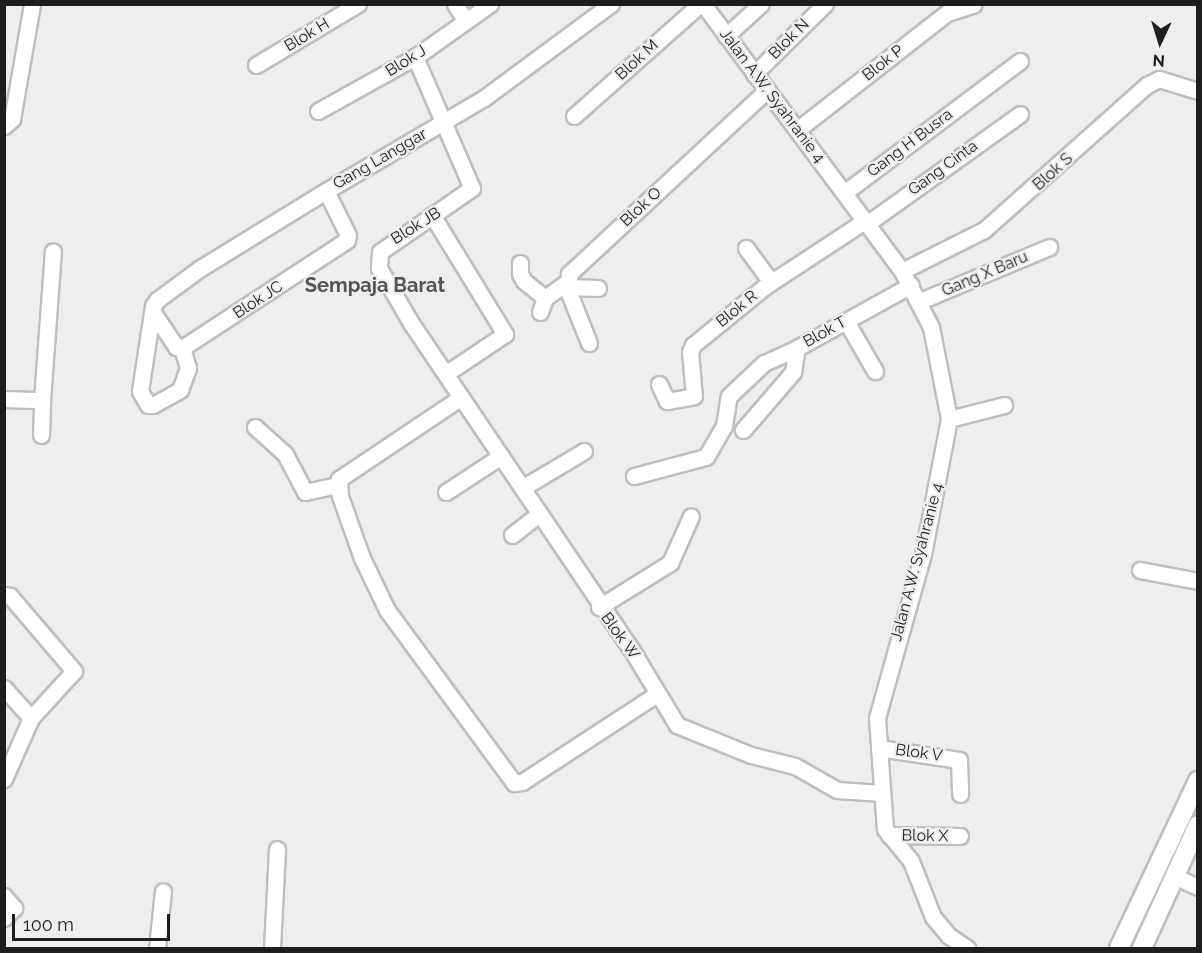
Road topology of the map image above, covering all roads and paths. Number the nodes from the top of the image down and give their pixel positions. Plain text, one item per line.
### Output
1 (32, 4) edge
2 (358, 4) edge
3 (455, 4) edge
4 (490, 4) edge
5 (610, 4) edge
6 (701, 4) edge
7 (761, 4) edge
8 (825, 4) edge
9 (974, 4) edge
10 (465, 20) junction
11 (726, 36) junction
12 (415, 57) junction
13 (1020, 62) dead end
14 (256, 65) dead end
15 (754, 74) junction
16 (766, 91) junction
17 (1197, 91) edge
18 (318, 111) dead end
19 (1020, 114) dead end
20 (574, 116) dead end
21 (444, 122) junction
22 (4, 126) edge
23 (797, 130) junction
24 (326, 191) junction
25 (844, 193) junction
26 (432, 215) junction
27 (867, 222) junction
28 (1049, 247) dead end
29 (746, 248) dead end
30 (53, 251) dead end
31 (520, 263) dead end
32 (902, 271) junction
33 (771, 282) junction
34 (567, 285) junction
35 (911, 285) junction
36 (598, 288) dead end
37 (920, 301) junction
38 (154, 314) junction
39 (846, 321) junction
40 (589, 343) dead end
41 (182, 348) junction
42 (797, 348) junction
43 (443, 370) junction
44 (875, 371) dead end
45 (659, 384) dead end
46 (460, 398) junction
47 (4, 399) edge
48 (38, 400) junction
49 (1004, 405) dead end
50 (949, 419) junction
51 (255, 427) dead end
52 (742, 430) dead end
53 (41, 435) dead end
54 (584, 451) dead end
55 (501, 456) junction
56 (634, 476) dead end
57 (338, 485) junction
58 (522, 488) junction
59 (446, 492) dead end
60 (539, 514) junction
61 (692, 516) dead end
62 (512, 535) dead end
63 (1140, 570) dead end
64 (1197, 581) edge
65 (4, 595) edge
66 (599, 607) junction
67 (4, 688) edge
68 (657, 694) junction
69 (31, 718) junction
70 (879, 748) junction
71 (4, 779) edge
72 (1197, 781) edge
73 (882, 793) junction
74 (960, 794) dead end
75 (1197, 825) edge
76 (889, 835) junction
77 (1170, 835) junction
78 (960, 836) dead end
79 (1187, 847) junction
80 (277, 849) dead end
81 (1174, 876) junction
82 (1197, 887) edge
83 (163, 891) dead end
84 (4, 896) edge
85 (4, 918) edge
86 (157, 948) edge
87 (272, 948) edge
88 (967, 948) edge
89 (1119, 948) edge
90 (1142, 948) edge

1 - 22 street
2 - 14 street, Blok H
3 - 10 street
4 - 10 street, Blok J
5 - 21 street, Gang Langgar
6 - 11 street, Jalan A.W. Syahranie 4
6 - 20 street, Blok M
7 - 11 street
8 - 15 street, Blok N
9 - 23 street, Blok P
10 - 12 street, Blok J
11 - 15 street, Jalan A.W. Syahranie 4
12 - 18 street, Blok J
12 - 21 street
13 - 25 street, Gang H Busra
15 - 16 street, Jalan A.W. Syahranie 4
16 - 23 street, Jalan A.W. Syahranie 4
16 - 34 street, Blok O
17 - 32 street, Blok S
19 - 27 street, Gang Cinta
21 - 24 street, Gang Langgar
21 - 26 street, Blok JB
23 - 25 street, Jalan A.W. Syahranie 4
24 - 38 street, Gang Langgar
24 - 41 street, Blok JC
25 - 27 street, Jalan A.W. Syahranie 4
26 - 43 street, Blok JB
26 - 43 street
27 - 32 street, Jalan A.W. Syahranie 4
27 - 33 street, Blok R
28 - 37 street, Gang X Baru
29 - 33 street
30 - 48 street
31 - 34 street, Blok O
32 - 35 street, Jalan A.W. Syahranie 4
33 - 45 street, Blok R
34 - 36 street
34 - 40 street
35 - 37 street, Jalan A.W. Syahranie 4
35 - 39 street, Blok T
37 - 50 street, Jalan A.W. Syahranie 4
38 - 41 street
38 - 41 street
39 - 42 street, Blok T
39 - 44 street
42 - 52 street, Blok T
42 - 56 street
43 - 46 street, Blok W
46 - 55 street, Blok W
46 - 57 street
47 - 48 street
48 - 53 street
49 - 50 street
50 - 70 street, Jalan A.W. Syahranie 4
51 - 57 street
54 - 58 street
55 - 58 street, Blok W
55 - 59 street
57 - 68 street
58 - 60 street, Blok W
60 - 62 street
60 - 66 street, Blok W
61 - 66 street
63 - 64 street
65 - 69 street
66 - 68 street, Blok W
67 - 69 street
68 - 73 street, Blok W
69 - 71 street
70 - 73 street, Jalan A.W. Syahranie 4
70 - 74 street, Blok V
72 - 77 main road
73 - 76 street, Jalan A.W. Syahranie 4
75 - 79 main road
76 - 78 street, Blok X
76 - 88 street
77 - 79 main road
77 - 89 main road
79 - 81 main road
80 - 87 street
81 - 82 street
81 - 90 main road
83 - 86 street
84 - 85 street

